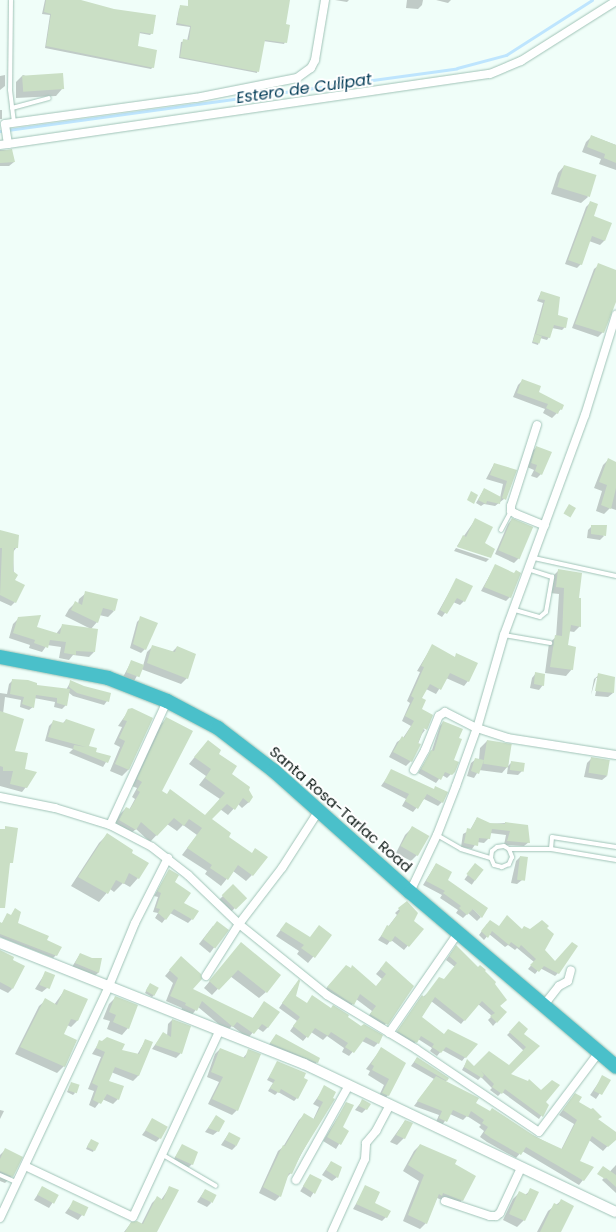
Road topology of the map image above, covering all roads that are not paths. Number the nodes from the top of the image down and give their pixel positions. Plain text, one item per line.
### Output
1 (11, 0) edge
2 (325, 0) edge
3 (616, 0) edge
4 (49, 98) dead end
5 (12, 108) junction
6 (6, 125) edge
7 (5, 143) edge
8 (616, 315) edge
9 (537, 425) dead end
10 (511, 511) junction
11 (545, 526) junction
12 (501, 530) dead end
13 (534, 558) junction
14 (530, 570) junction
15 (616, 576) edge
16 (514, 610) junction
17 (504, 635) junction
18 (550, 643) dead end
19 (0, 658) edge
20 (167, 701) junction
21 (476, 728) junction
22 (616, 755) edge
23 (414, 770) dead end
24 (0, 797) edge
25 (318, 812) junction
26 (110, 825) junction
27 (438, 835) junction
28 (616, 847) edge
29 (551, 849) junction
30 (509, 850) junction
31 (168, 858) junction
32 (490, 858) junction
33 (616, 860) edge
34 (410, 892) junction
35 (239, 924) junction
36 (458, 933) junction
37 (0, 943) edge
38 (571, 970) dead end
39 (206, 976) dead end
40 (110, 986) junction
41 (544, 1006) junction
42 (220, 1030) junction
43 (389, 1033) junction
44 (599, 1052) junction
45 (616, 1067) edge
46 (349, 1085) junction
47 (390, 1105) junction
48 (163, 1155) junction
49 (25, 1166) junction
50 (521, 1168) junction
51 (0, 1175) edge
52 (296, 1180) dead end
53 (17, 1182) junction
54 (216, 1186) dead end
55 (445, 1200) dead end
56 (616, 1212) edge
57 (0, 1218) edge
58 (332, 1232) edge

1 - 5 lane
2 - 6 street
3 - 7 street
4 - 5 lane
5 - 6 lane
6 - 7 street
8 - 11 street
9 - 10 street
10 - 11 street
10 - 12 lane
11 - 13 street
13 - 14 street
13 - 15 lane
14 - 16 street
14 - 16 lane
16 - 17 street
17 - 18 lane
17 - 21 street
19 - 20 highway, Santa Rosa-Tarlac Road
20 - 25 highway, Santa Rosa-Tarlac Road
20 - 26 street
21 - 22 street
21 - 23 street
21 - 27 street
24 - 26 street
25 - 34 highway, Santa Rosa-Tarlac Road
25 - 35 street
26 - 31 street
27 - 32 lane
27 - 34 street
28 - 29 lane
29 - 30 lane
29 - 33 lane
30 - 32 lane
30 - 32 lane
31 - 35 street
31 - 40 street
34 - 36 highway, Santa Rosa-Tarlac Road
35 - 39 street
35 - 43 street
36 - 41 highway, Santa Rosa-Tarlac Road
36 - 43 street
37 - 40 street
38 - 41 street
40 - 42 street
40 - 49 street
41 - 44 highway, Santa Rosa-Tarlac Road
42 - 46 street
42 - 48 street
43 - 44 street
44 - 45 highway, Santa Rosa-Tarlac Road
46 - 47 street
46 - 52 street
47 - 50 street
47 - 58 street
48 - 49 street
48 - 54 lane
49 - 53 street
50 - 55 street
50 - 56 street
51 - 53 lane
53 - 57 street

